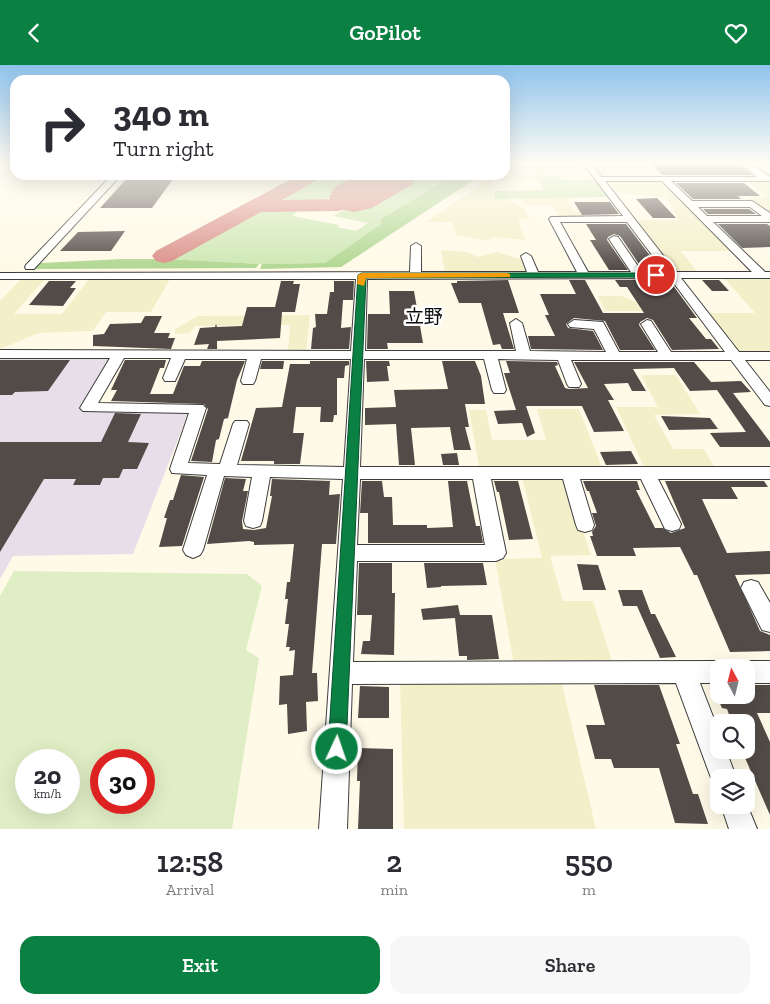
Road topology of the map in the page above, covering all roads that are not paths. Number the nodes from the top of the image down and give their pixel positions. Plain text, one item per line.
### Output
1 (96, 198) edge
2 (614, 198) edge
3 (683, 198) edge
4 (690, 204) junction
5 (631, 219) junction
6 (706, 219) junction
7 (770, 219) edge
8 (614, 239) dead end
9 (416, 246) dead end
10 (526, 256) dead end
11 (30, 267) dead end
12 (362, 275) junction
13 (415, 275) junction
14 (534, 275) junction
15 (584, 275) junction
16 (639, 275) junction
17 (674, 275) junction
18 (766, 275) edge
19 (0, 276) edge
20 (516, 323) dead end
21 (574, 324) dead end
22 (647, 324) dead end
23 (0, 354) edge
24 (255, 354) junction
25 (119, 355) junction
26 (180, 355) junction
27 (358, 355) junction
28 (490, 355) junction
29 (524, 355) junction
30 (563, 356) junction
31 (614, 356) junction
32 (667, 356) junction
33 (735, 356) junction
34 (770, 356) edge
35 (170, 378) dead end
36 (248, 381) dead end
37 (574, 384) dead end
38 (499, 390) dead end
39 (770, 402) edge
40 (241, 424) dead end
41 (222, 470) junction
42 (262, 471) junction
43 (352, 473) junction
44 (481, 473) junction
45 (570, 473) junction
46 (647, 473) junction
47 (770, 473) edge
48 (253, 521) dead end
49 (672, 524) dead end
50 (585, 525) dead end
51 (194, 550) dead end
52 (348, 553) junction
53 (751, 588) dead end
54 (770, 623) edge
55 (684, 672) junction
56 (710, 672) edge
57 (755, 672) edge
58 (770, 672) edge
59 (341, 673) junction
60 (720, 769) edge
61 (737, 814) edge
62 (333, 829) edge
63 (743, 829) edge

1 - 11 street
2 - 5 street
3 - 4 street
4 - 6 street
4 - 7 street
5 - 15 street
5 - 17 street
6 - 7 street
6 - 18 street
8 - 16 street
9 - 13 street
10 - 14 street
12 - 13 street
12 - 19 street
12 - 27 street
13 - 14 street
14 - 15 street
15 - 16 street
16 - 17 street
17 - 18 street
17 - 33 street
20 - 29 street
21 - 31 street
22 - 32 street
23 - 25 street
24 - 26 street
24 - 27 street
24 - 36 street
25 - 26 street
25 - 41 street
26 - 35 street
27 - 28 street
27 - 43 street
28 - 29 street
28 - 38 street
29 - 30 street
30 - 31 street
30 - 37 street
31 - 32 street
32 - 33 street
33 - 34 street
33 - 39 street
40 - 41 street
41 - 42 street
41 - 51 street
42 - 43 street
42 - 48 street
43 - 44 street
43 - 52 street
44 - 45 street
44 - 52 street
45 - 46 street
45 - 50 street
46 - 47 street
46 - 49 street
52 - 59 street
53 - 54 street
55 - 56 street
55 - 59 street
55 - 60 street
57 - 58 street
59 - 62 street
61 - 63 street

